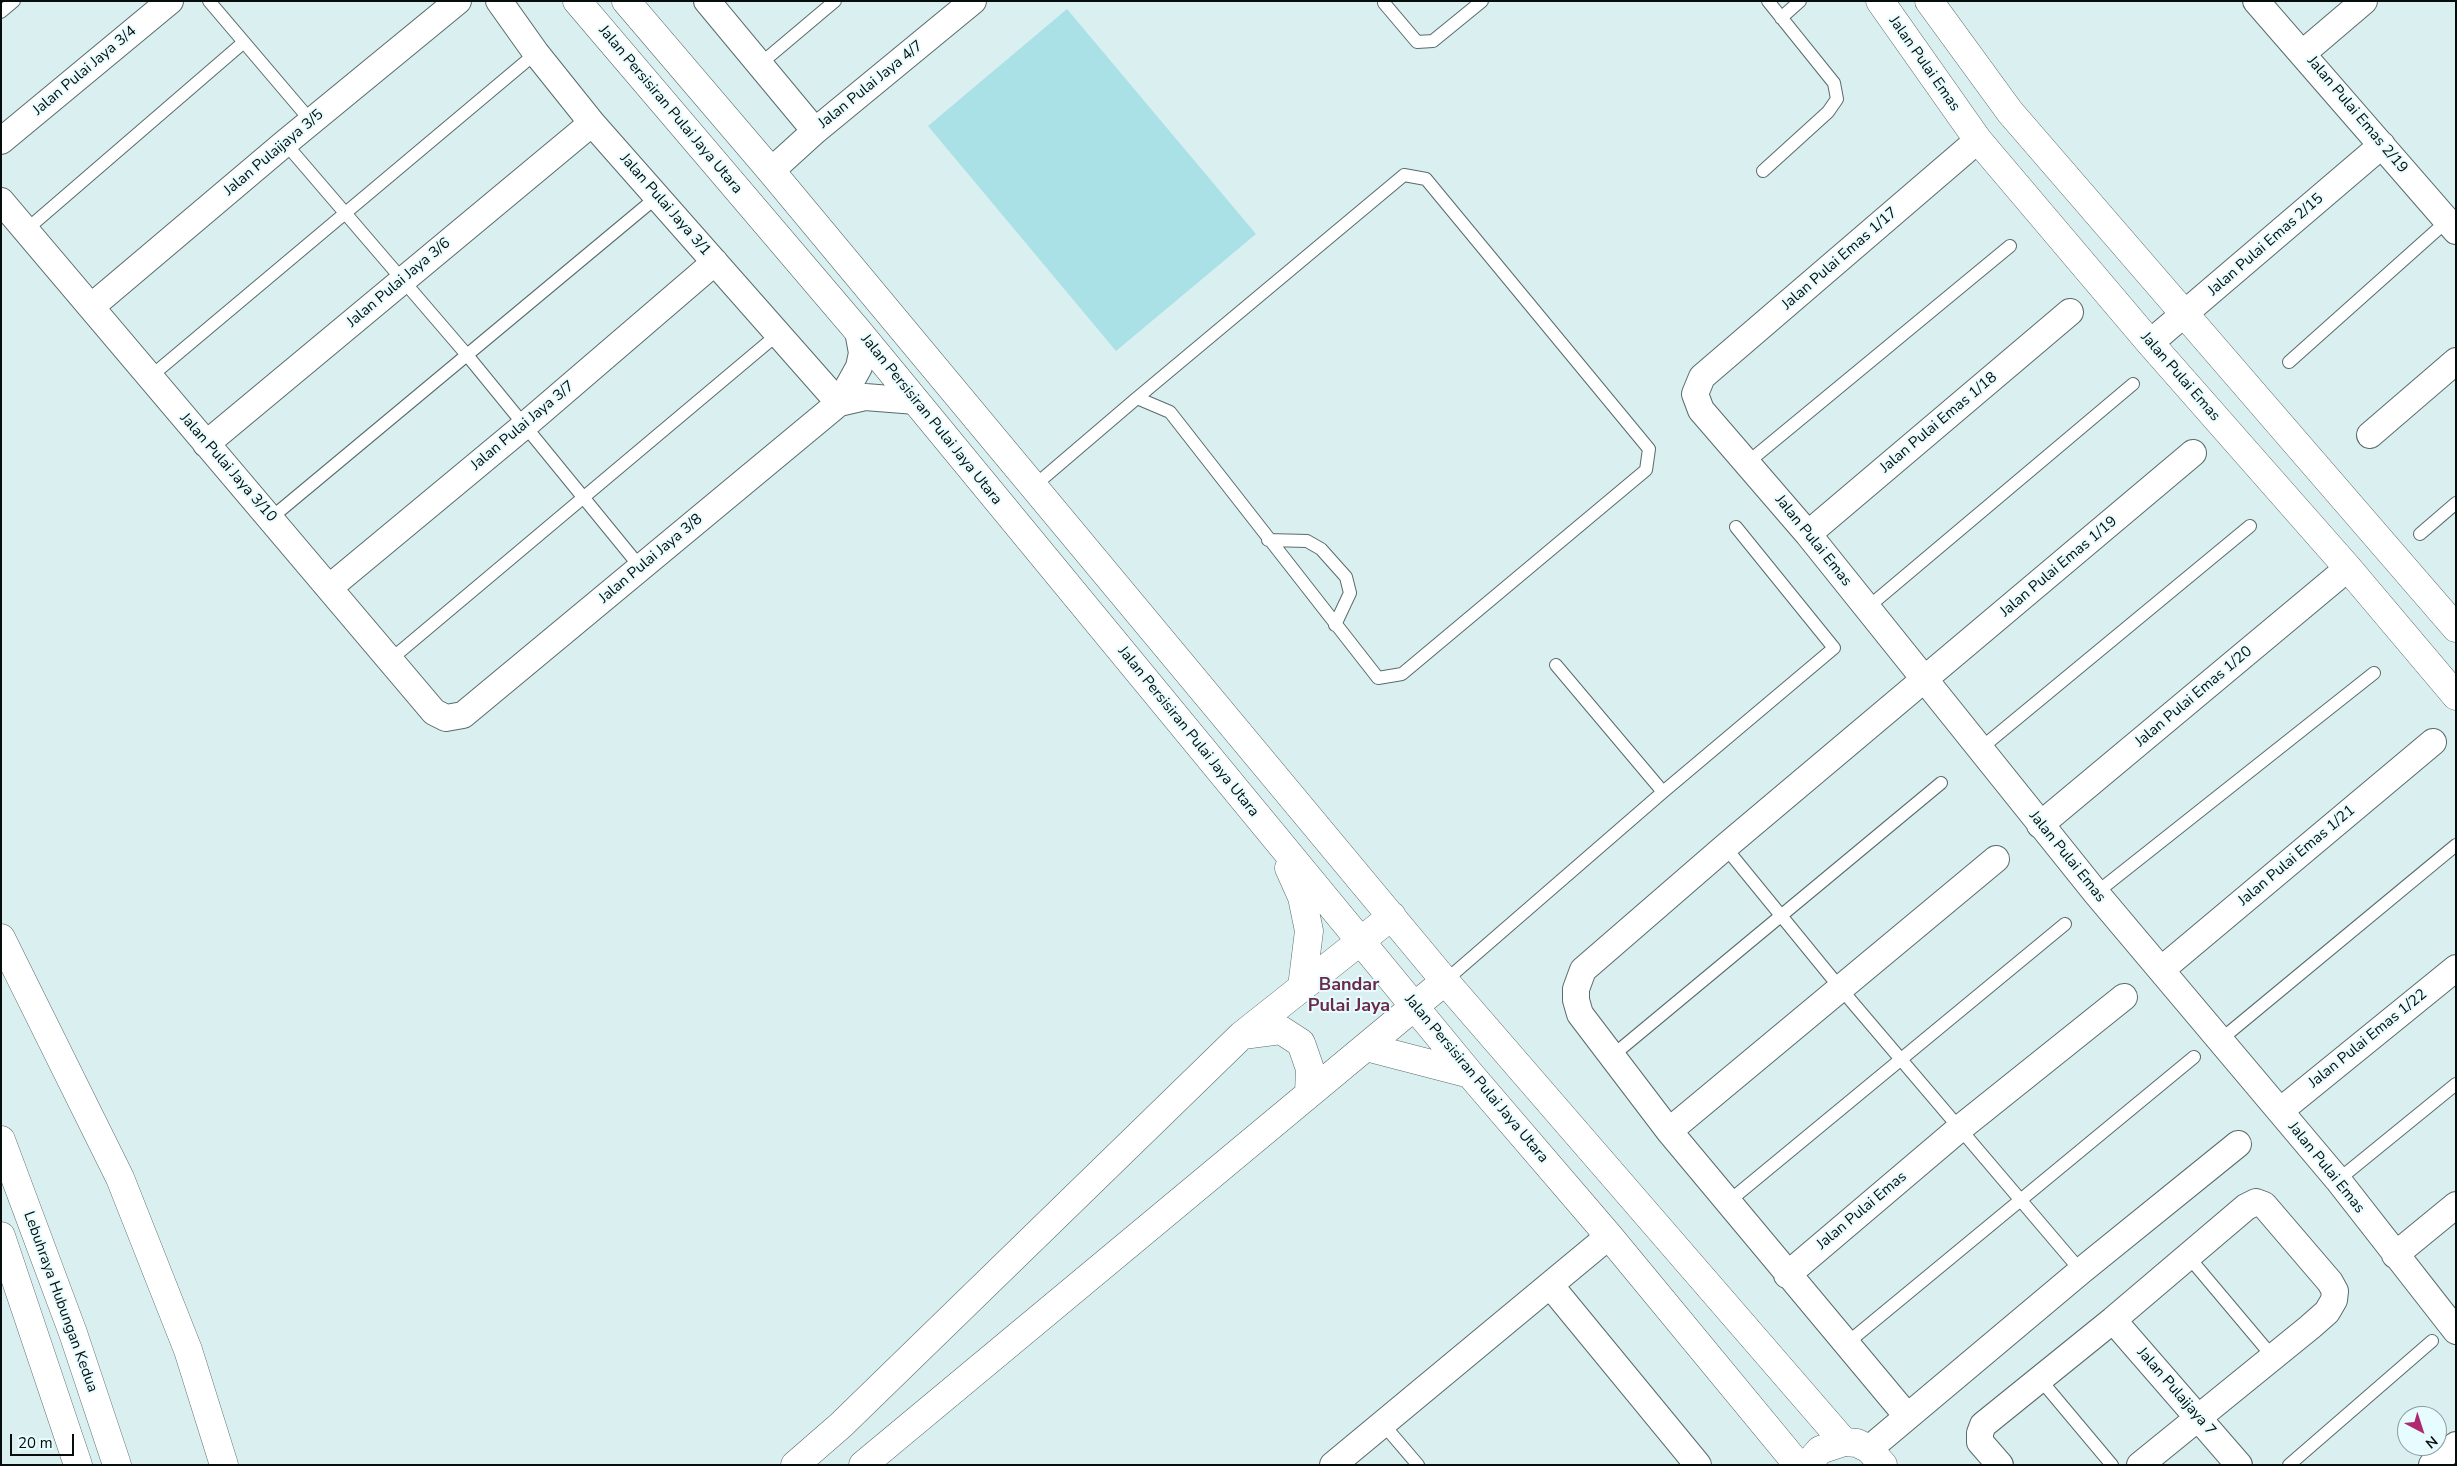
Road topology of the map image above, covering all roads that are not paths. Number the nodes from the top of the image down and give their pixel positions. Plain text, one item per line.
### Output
1 (14, 1) edge
2 (170, 1) edge
3 (209, 1) edge
4 (458, 1) edge
5 (499, 1) edge
6 (577, 1) edge
7 (626, 1) edge
8 (707, 1) edge
9 (835, 1) edge
10 (973, 1) edge
11 (1482, 1) edge
12 (1768, 1) edge
13 (1800, 1) edge
14 (1880, 1) edge
15 (1929, 1) edge
16 (2256, 1) edge
17 (2364, 1) edge
18 (1384, 3) dead end
19 (1, 12) edge
20 (1781, 18) junction
21 (244, 42) junction
22 (2304, 53) junction
23 (536, 54) junction
24 (759, 65) junction
25 (311, 121) junction
26 (592, 123) junction
27 (816, 130) junction
28 (1, 140) edge
29 (1978, 140) junction
30 (285, 143) junction
31 (2382, 145) junction
32 (771, 171) junction
33 (1762, 171) dead end
34 (658, 196) junction
35 (1, 201) edge
36 (345, 214) junction
37 (2452, 226) edge
38 (26, 230) junction
39 (2010, 246) dead end
40 (715, 262) junction
41 (402, 280) junction
42 (91, 307) junction
43 (2070, 312) dead end
44 (2186, 314) junction
45 (858, 331) junction
46 (778, 334) junction
47 (2150, 343) junction
48 (467, 355) junction
49 (2456, 361) edge
50 (2289, 362) dead end
51 (1702, 377) joint
52 (150, 378) junction
53 (2132, 384) dead end
54 (1137, 398) junction
55 (916, 401) junction
56 (839, 403) junction
57 (524, 426) junction
58 (2370, 434) dead end
59 (206, 444) junction
60 (2193, 454) dead end
61 (1747, 463) junction
62 (1034, 486) junction
63 (584, 498) junction
64 (2456, 504) edge
65 (271, 518) junction
66 (2250, 526) dead end
67 (1736, 528) dead end
68 (1808, 534) junction
69 (2420, 534) dead end
70 (1268, 540) junction
71 (641, 568) junction
72 (2348, 568) junction
73 (330, 587) junction
74 (1867, 608) junction
75 (1335, 625) junction
76 (2456, 628) edge
77 (390, 660) junction
78 (1556, 665) dead end
79 (2374, 673) dead end
80 (1924, 680) junction
81 (2456, 696) edge
82 (463, 715) joint
83 (2433, 742) dead end
84 (1980, 749) junction
85 (1941, 783) dead end
86 (1663, 792) junction
87 (2040, 825) junction
88 (1278, 841) junction
89 (2456, 845) edge
90 (1725, 847) junction
91 (1996, 859) dead end
92 (2096, 893) junction
93 (1392, 916) junction
94 (1780, 916) junction
95 (2064, 924) dead end
96 (1, 938) edge
97 (1360, 941) junction
98 (2456, 968) edge
99 (2162, 970) junction
100 (1445, 981) junction
101 (1302, 987) junction
102 (1841, 989) junction
103 (2124, 998) dead end
104 (1414, 1006) junction
105 (1242, 1035) junction
106 (2219, 1041) junction
107 (1366, 1047) junction
108 (1612, 1056) junction
109 (2194, 1057) dead end
110 (1900, 1059) junction
111 (1470, 1074) junction
112 (2456, 1084) edge
113 (1309, 1093) junction
114 (2280, 1111) junction
115 (1959, 1129) junction
116 (1669, 1131) junction
117 (1, 1140) edge
118 (2238, 1144) dead end
119 (2338, 1180) junction
120 (2021, 1201) junction
121 (1728, 1202) junction
122 (2456, 1205) edge
123 (1, 1236) edge
124 (1609, 1236) junction
125 (2187, 1255) junction
126 (2395, 1255) junction
127 (2081, 1271) junction
128 (1787, 1274) junction
129 (1550, 1285) junction
130 (2113, 1320) junction
131 (2450, 1332) edge
132 (1846, 1344) junction
133 (2272, 1356) junction
134 (2039, 1378) junction
135 (1907, 1416) junction
136 (2199, 1418) junction
137 (1383, 1424) junction
138 (2456, 1445) edge
139 (1866, 1452) edge
140 (78, 1465) edge
141 (117, 1465) edge
142 (224, 1465) edge
143 (795, 1465) edge
144 (863, 1465) edge
145 (1333, 1465) edge
146 (1418, 1465) edge
147 (1698, 1465) edge
148 (1798, 1465) edge
149 (1807, 1465) edge
150 (2000, 1465) edge
151 (2112, 1465) edge
152 (2140, 1465) edge
153 (2238, 1465) edge
154 (2289, 1465) edge
155 (2432, 1465) edge

1 - 19 lane
2 - 28 street, Jalan Pulai Jaya 3/4
3 - 21 lane
4 - 25 street, Jalan Pulaijaya 3/5
5 - 23 street, Jalan Pulai Jaya 3/1
6 - 45 main road, Jalan Persisiran Pulai Jaya Utara
7 - 32 main road
8 - 24 street
9 - 24 lane
10 - 27 street, Jalan Pulai Jaya 4/7
11 - 18 lane
12 - 20 lane
13 - 20 lane
14 - 29 main road, Jalan Pulai Emas
15 - 44 main road
16 - 22 street, Jalan Pulai Emas 2/19
17 - 22 street
20 - 33 lane
21 - 25 lane
21 - 38 lane
22 - 31 street, Jalan Pulai Emas 2/19
23 - 26 street, Jalan Pulai Jaya 3/1
23 - 36 lane
24 - 27 street
25 - 30 street, Jalan Pulaijaya 3/5
26 - 34 street, Jalan Pulai Jaya 3/1
26 - 41 street, Jalan Pulai Jaya 3/6
27 - 32 street, Jalan Pulai Jaya 4/7
29 - 47 main road, Jalan Pulai Emas
29 - 51 street, Jalan Pulai Emas 1/17
30 - 36 lane
30 - 42 street, Jalan Pulaijaya 3/5
31 - 37 street, Jalan Pulai Emas 2/19
31 - 44 street, Jalan Pulai Emas 2/15
32 - 62 main road
34 - 40 street, Jalan Pulai Jaya 3/1
34 - 48 lane
35 - 38 street, Jalan Pulai Jaya 3/10
36 - 41 lane
36 - 52 lane
37 - 50 lane
38 - 42 street, Jalan Pulai Jaya 3/10
39 - 61 lane
40 - 46 street, Jalan Pulai Jaya 3/1
40 - 57 street, Jalan Pulai Jaya 3/7
41 - 48 lane
41 - 59 street, Jalan Pulai Jaya 3/6
42 - 52 street, Jalan Pulai Jaya 3/10
43 - 68 street, Jalan Pulai Emas 1/18
44 - 47 street, Jalan Pulai Emas 2/15
44 - 76 main road
45 - 55 main road, Jalan Persisiran Pulai Jaya Utara
45 - 56 street
46 - 56 street, Jalan Pulai Jaya 3/1
46 - 63 lane
47 - 72 main road, Jalan Pulai Emas
48 - 57 lane
48 - 65 lane
49 - 58 street
51 - 61 street, Jalan Pulai Emas
52 - 59 street, Jalan Pulai Jaya 3/10
53 - 74 lane
54 - 62 lane
54 - 70 lane
54 - 75 lane
55 - 56 street
55 - 88 main road, Jalan Persisiran Pulai Jaya Utara
56 - 71 street, Jalan Pulai Jaya 3/8
57 - 63 lane
57 - 73 street, Jalan Pulai Jaya 3/7
59 - 65 street, Jalan Pulai Jaya 3/10
60 - 80 street, Jalan Pulai Emas 1/19
61 - 68 street, Jalan Pulai Emas
62 - 93 main road
63 - 71 lane
63 - 77 lane
64 - 69 lane
65 - 73 street, Jalan Pulai Jaya 3/10
66 - 84 lane
67 - 86 lane
68 - 74 street, Jalan Pulai Emas
70 - 75 lane
70 - 75 lane
71 - 82 street, Jalan Pulai Jaya 3/8
72 - 81 main road, Jalan Pulai Emas
72 - 87 street, Jalan Pulai Emas 1/20
73 - 77 street, Jalan Pulai Jaya 3/10
74 - 80 street, Jalan Pulai Emas
77 - 82 street, Jalan Pulai Jaya 3/10
78 - 86 lane
79 - 92 lane
80 - 84 street, Jalan Pulai Emas
80 - 90 street, Jalan Pulai Emas 1/19
83 - 99 street, Jalan Pulai Emas 1/21
84 - 87 street, Jalan Pulai Emas
85 - 94 lane
86 - 100 lane
87 - 92 street, Jalan Pulai Emas
88 - 97 main road, Jalan Persisiran Pulai Jaya Utara
88 - 101 main road
89 - 106 lane
90 - 94 lane
90 - 108 street, Jalan Pulai Emas 1/19
91 - 102 street
92 - 99 street, Jalan Pulai Emas
93 - 97 main road
93 - 100 main road
94 - 102 lane
94 - 108 lane
95 - 110 lane
96 - 142 main road
97 - 101 main road
97 - 104 main road, Jalan Persisiran Pulai Jaya Utara
98 - 114 street, Jalan Pulai Emas 1/22
99 - 106 street, Jalan Pulai Emas
100 - 104 main road
100 - 139 main road
101 - 105 main road
102 - 110 lane
102 - 116 street
103 - 115 street, Jalan Pulai Emas
104 - 107 main road
104 - 111 main road, Jalan Persisiran Pulai Jaya Utara
105 - 113 main road
105 - 143 main road
106 - 114 street, Jalan Pulai Emas
107 - 111 main road
107 - 113 main road
108 - 116 street
109 - 120 lane
110 - 115 lane
110 - 121 lane
111 - 124 main road, Jalan Persisiran Pulai Jaya Utara
112 - 119 lane
113 - 144 main road
114 - 119 street, Jalan Pulai Emas
115 - 120 lane
115 - 128 street, Jalan Pulai Emas
116 - 121 street
117 - 141 main road, Lebuhraya Hubungan Kedua
118 - 127 street
119 - 126 street, Jalan Pulai Emas
120 - 127 lane
120 - 132 lane
121 - 128 street
122 - 126 street
123 - 140 main road
124 - 129 street
124 - 148 main road, Jalan Persisiran Pulai Jaya Utara
125 - 130 street
125 - 133 lane
125 - 133 street
126 - 131 street, Jalan Pulai Emas
127 - 135 street
128 - 132 street
129 - 137 street
129 - 147 street
130 - 134 street
130 - 136 street, Jalan Pulaijaya 7
131 - 154 lane
132 - 135 street
133 - 136 street
134 - 150 street
134 - 151 lane
135 - 139 street
136 - 152 street
136 - 153 street, Jalan Pulaijaya 7
137 - 145 street
137 - 146 lane
138 - 155 street
139 - 149 main road

